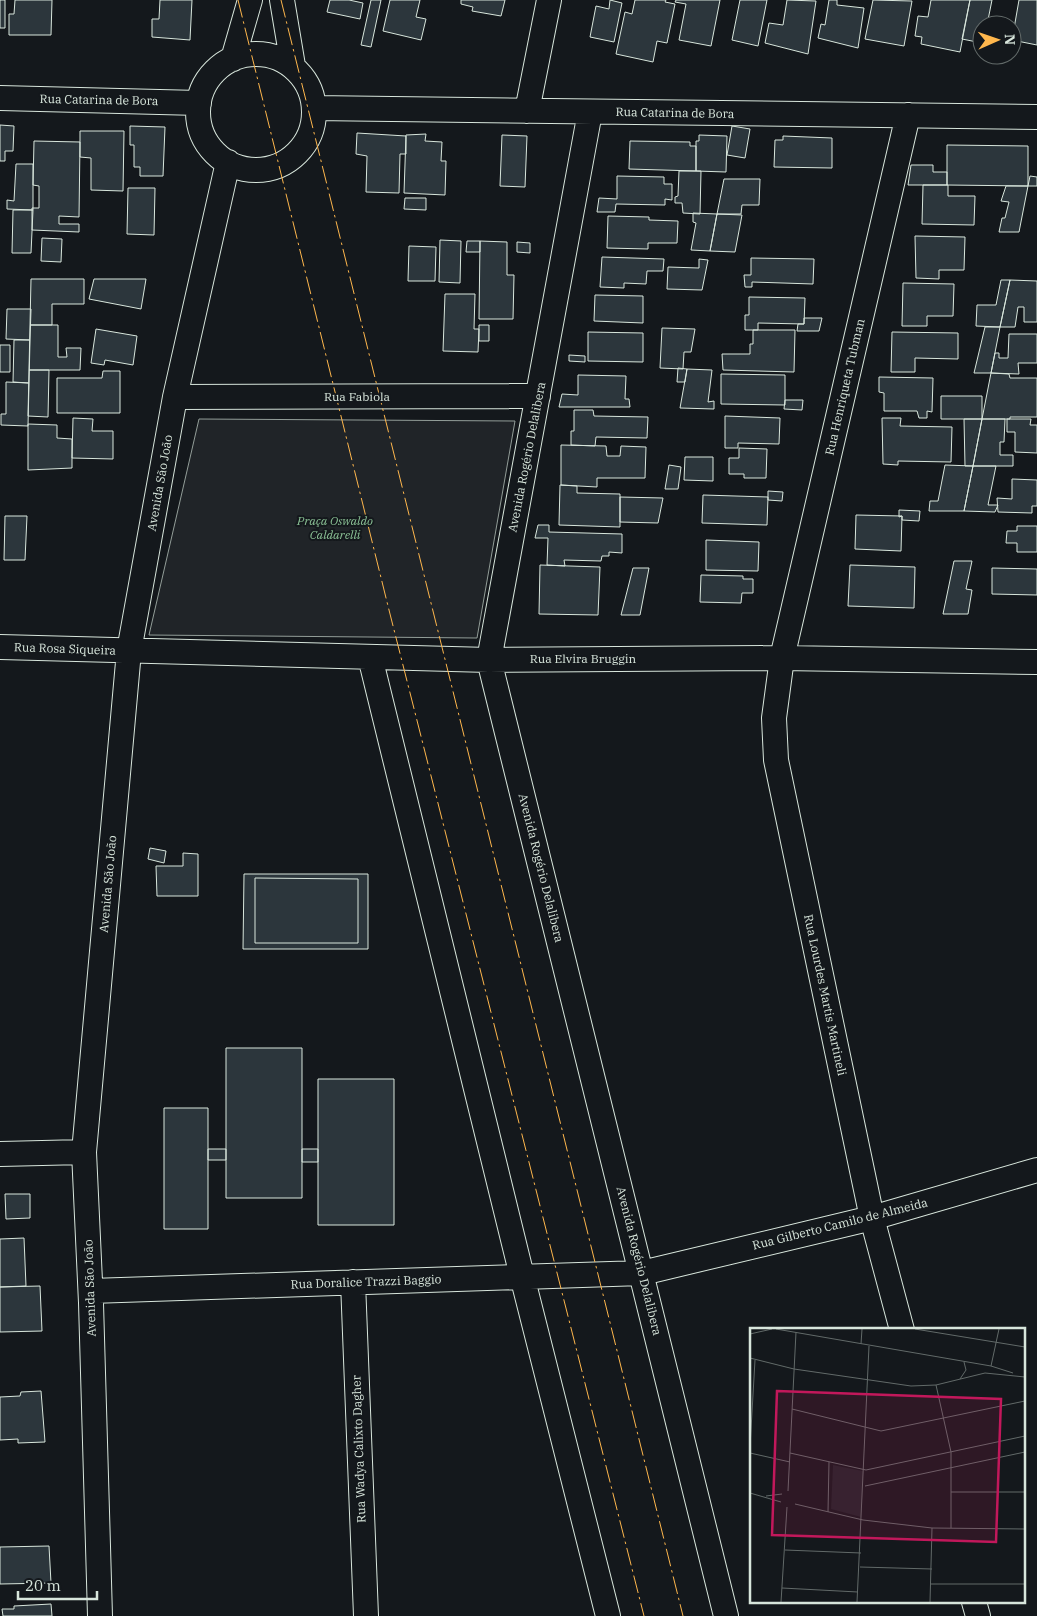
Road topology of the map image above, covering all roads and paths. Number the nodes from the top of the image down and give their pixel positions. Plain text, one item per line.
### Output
1 (250, 0) edge
2 (282, 0) edge
3 (550, 0) edge
4 (233, 59) junction
5 (293, 66) junction
6 (0, 98) edge
7 (199, 103) junction
8 (314, 108) junction
9 (527, 111) junction
10 (590, 112) junction
11 (908, 116) junction
12 (1037, 117) edge
13 (228, 162) junction
14 (538, 396) junction
15 (175, 397) junction
16 (0, 647) edge
17 (129, 651) junction
18 (370, 657) junction
19 (782, 658) junction
20 (489, 660) junction
21 (1037, 662) edge
22 (84, 1152) junction
23 (0, 1154) edge
24 (1037, 1170) edge
25 (872, 1218) junction
26 (642, 1273) junction
27 (522, 1276) junction
28 (353, 1282) junction
29 (91, 1291) junction
30 (901, 1328) edge
31 (100, 1616) edge
32 (366, 1616) edge
33 (608, 1616) edge
34 (726, 1616) edge

1 - 4 street
2 - 5 street
3 - 9 street
4 - 5 street
4 - 7 street
5 - 8 street
6 - 7 street, Rua Catarina de Bora
7 - 13 street
8 - 9 street, Rua Catarina de Bora
8 - 13 street
9 - 10 street, Rua Catarina de Bora
10 - 11 street, Rua Catarina de Bora
10 - 14 street, Avenida Rogério Delalibera
11 - 12 street, Rua Catarina de Bora
11 - 19 street, Rua Henriqueta Tubman
13 - 15 street, Avenida São João
14 - 15 street, Rua Fabiola
14 - 20 street, Avenida Rogério Delalibera
15 - 17 street, Avenida São João
16 - 17 street, Rua Rosa Siqueira
17 - 18 street, Rua Elvira Bruggin
17 - 22 street, Avenida São João
18 - 20 street, Rua Elvira Bruggin
18 - 27 street
19 - 20 street, Rua Elvira Bruggin
19 - 21 street, Rua Elvira Bruggin
19 - 25 street, Rua Lourdes Martis Martineli
20 - 26 street, Avenida Rogério Delalibera
22 - 23 street
22 - 29 street, Avenida São João
24 - 25 street, Rua Gilberto Camilo de Almeida
25 - 26 street, Rua Gilberto Camilo de Almeida
25 - 30 street, Rua Lourdes Martis Martineli
26 - 27 street, Rua Doralice Trazzi Baggio
26 - 34 street, Avenida Rogério Delalibera
27 - 28 street, Rua Doralice Trazzi Baggio
27 - 33 street
28 - 29 street, Rua Doralice Trazzi Baggio
28 - 32 street, Rua Wadya Calixto Dagher
29 - 31 street, Avenida São João

